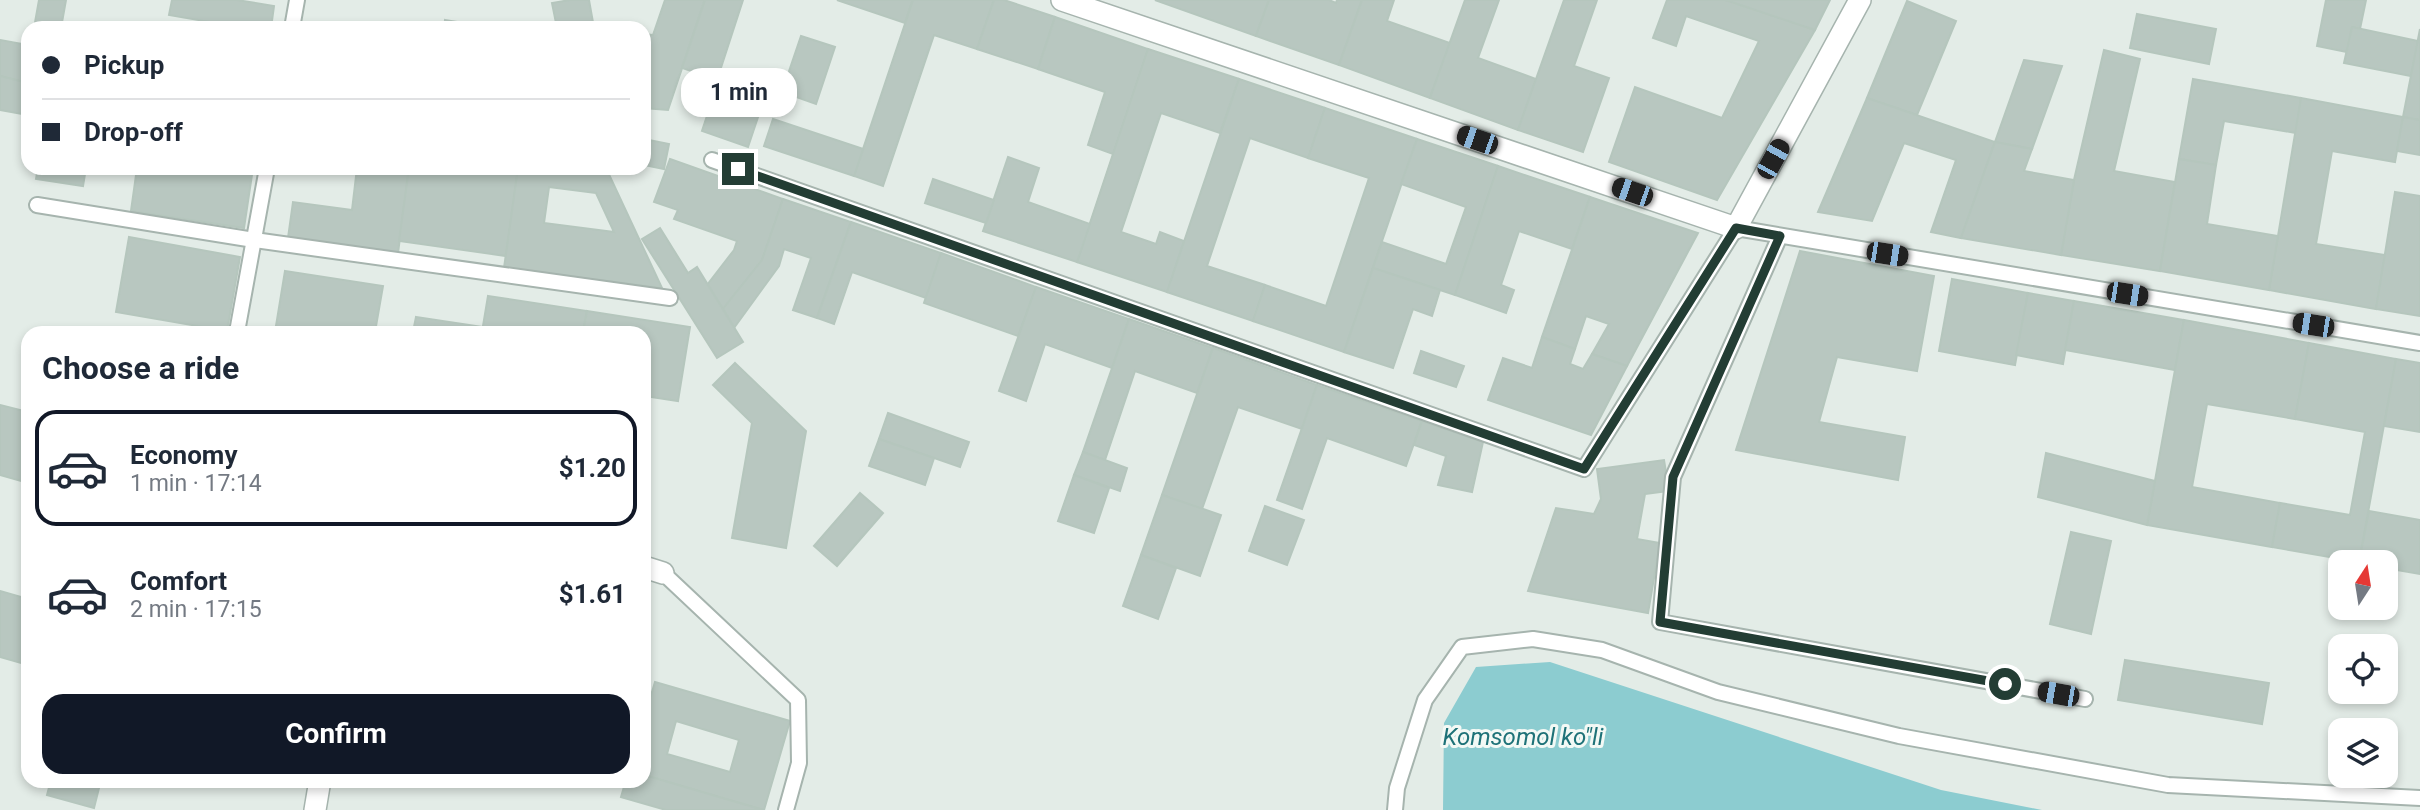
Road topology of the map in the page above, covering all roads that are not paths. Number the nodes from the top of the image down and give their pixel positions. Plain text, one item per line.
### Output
1 (298, 0) edge
2 (1062, 0) edge
3 (1860, 0) edge
4 (294, 21) edge
5 (712, 160) dead end
6 (266, 175) edge
7 (37, 205) dead end
8 (1736, 228) junction
9 (1780, 236) junction
10 (254, 240) junction
11 (670, 298) dead end
12 (238, 326) edge
13 (2420, 343) edge
14 (654, 570) edge
15 (2085, 699) dead end
16 (319, 788) edge
17 (2420, 798) edge
18 (315, 810) edge
19 (786, 810) edge
20 (1395, 810) edge

1 - 4 lane
2 - 8 street
3 - 8 street
5 - 8 lane
6 - 10 lane
7 - 10 lane
8 - 9 lane
9 - 13 lane
9 - 15 lane
10 - 11 lane
10 - 12 lane
14 - 19 lane
16 - 18 street
17 - 20 lane

